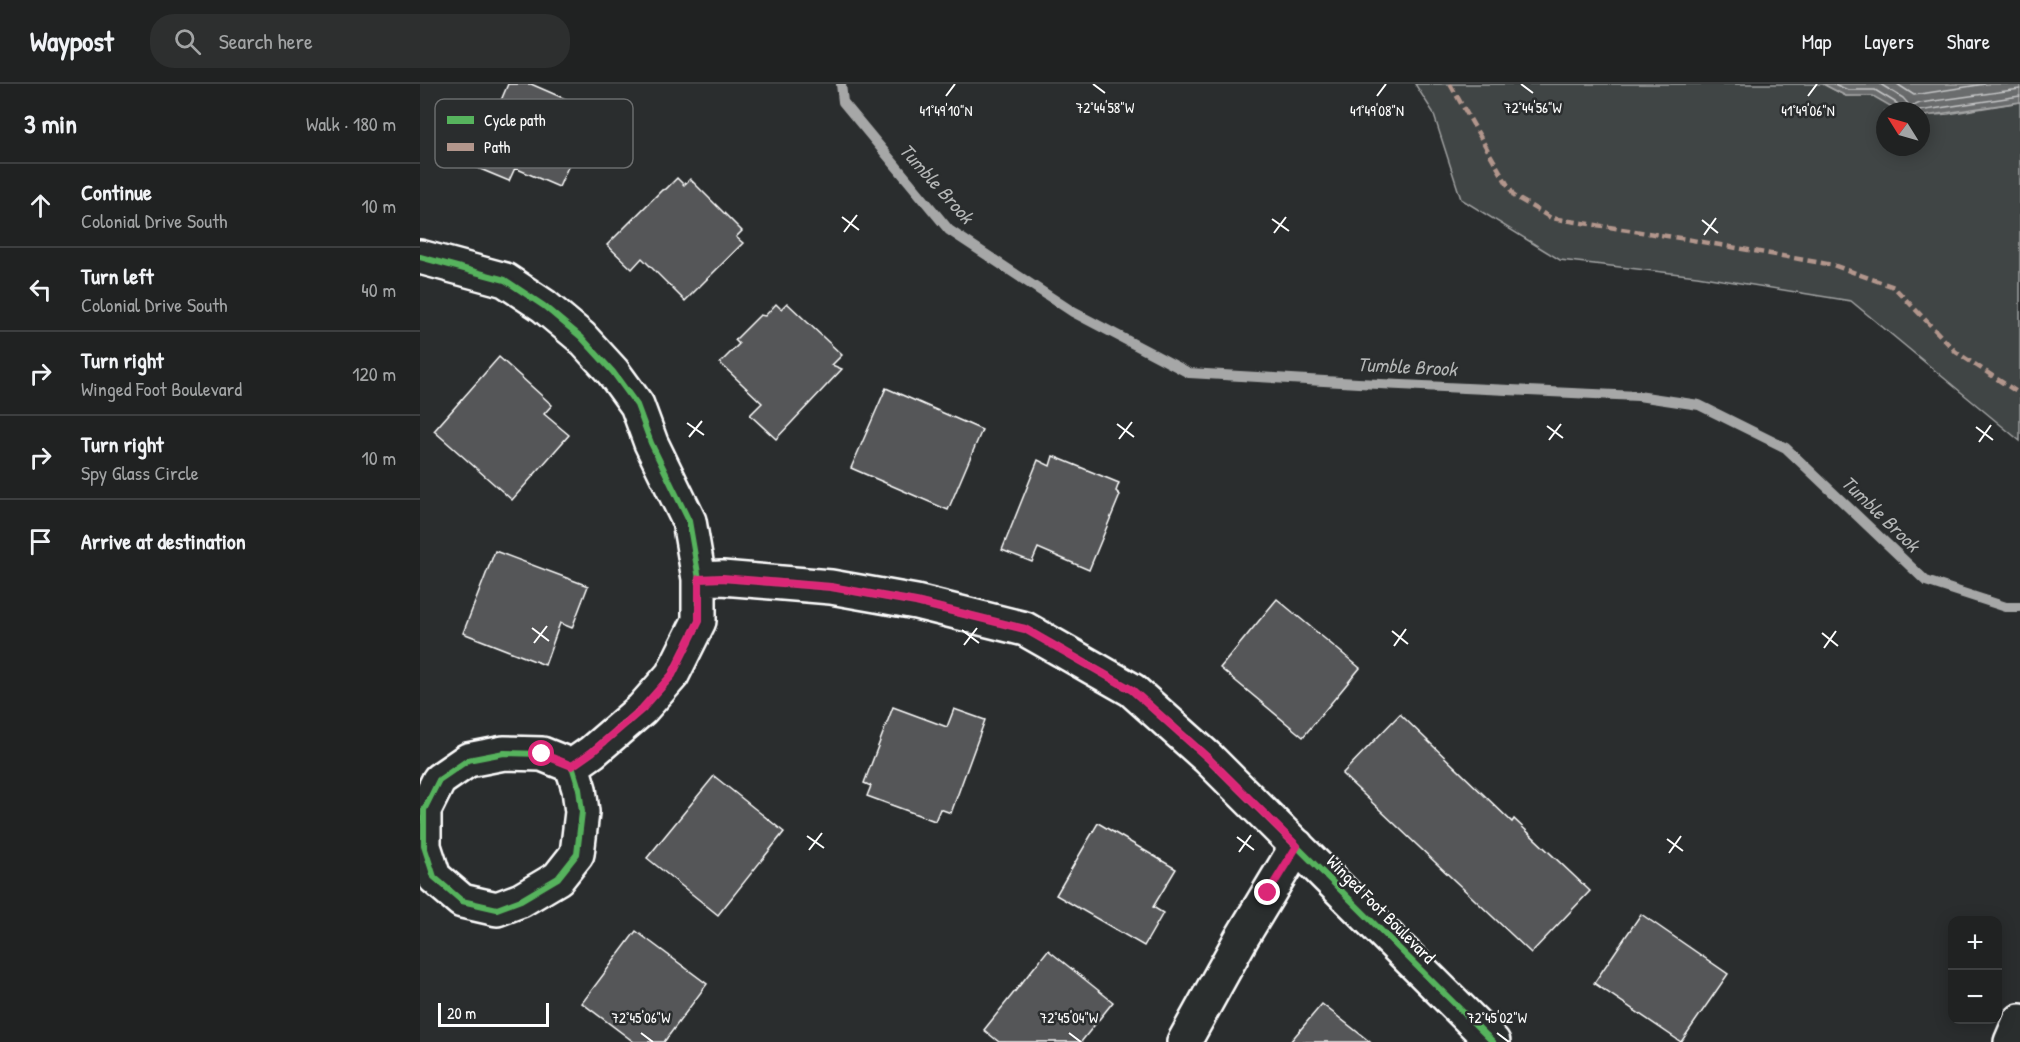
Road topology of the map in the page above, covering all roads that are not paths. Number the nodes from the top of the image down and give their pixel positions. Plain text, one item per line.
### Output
1 (420, 257) edge
2 (699, 579) junction
3 (572, 766) junction
4 (1297, 846) junction
5 (2020, 1020) edge
6 (1184, 1042) edge
7 (1492, 1042) edge
8 (2011, 1042) edge

1 - 2 street
2 - 3 street
2 - 4 street, Winged Foot Boulevard
3 - 3 street
4 - 6 street
4 - 7 street, Winged Foot Boulevard
5 - 8 street

